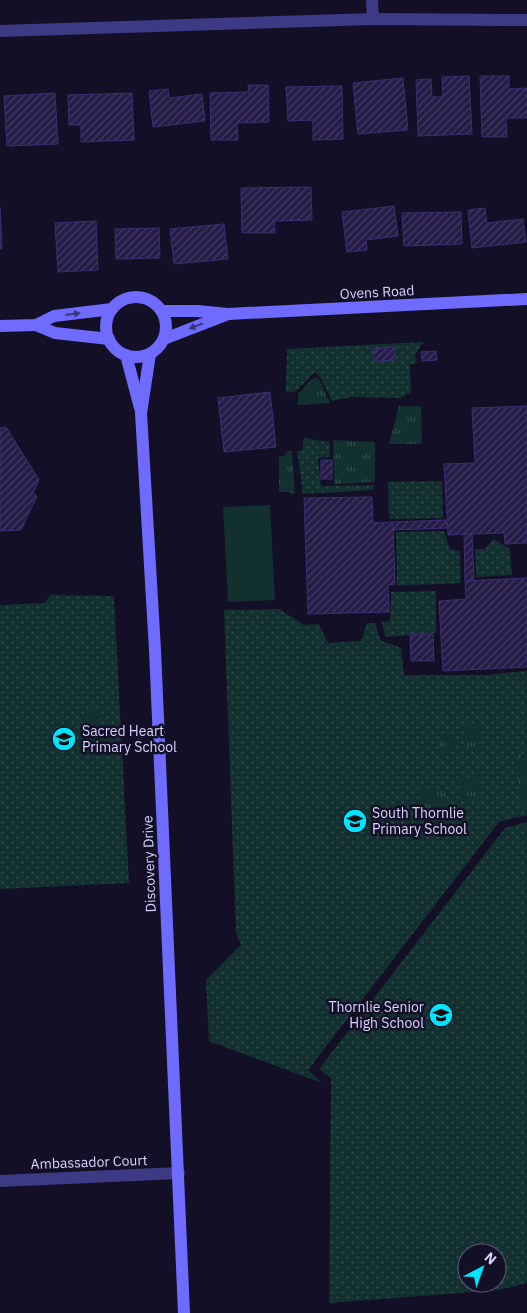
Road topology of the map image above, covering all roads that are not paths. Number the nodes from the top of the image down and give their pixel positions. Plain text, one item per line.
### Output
1 (372, 0) edge
2 (373, 19) junction
3 (527, 20) edge
4 (0, 31) edge
5 (527, 299) edge
6 (112, 309) junction
7 (162, 311) junction
8 (228, 314) junction
9 (36, 325) junction
10 (0, 326) edge
11 (109, 339) junction
12 (164, 339) junction
13 (150, 354) junction
14 (126, 355) junction
15 (141, 413) junction
16 (179, 1174) junction
17 (0, 1181) edge
18 (184, 1313) edge

1 - 2 street
2 - 3 street
2 - 4 street
5 - 8 street, Ovens Road
6 - 7 street
9 -> 6 street
6 - 11 street
7 - 8 street, Ovens Road
7 - 12 street
8 -> 12 street, Ovens Road
9 - 10 street
9 - 11 street
11 - 14 street
12 - 13 street, Ovens Road
13 - 14 street
13 - 15 street, Discovery Drive
14 - 15 street, Discovery Drive
15 - 16 street, Discovery Drive
16 - 17 street, Ambassador Court
16 - 18 street, Discovery Drive

